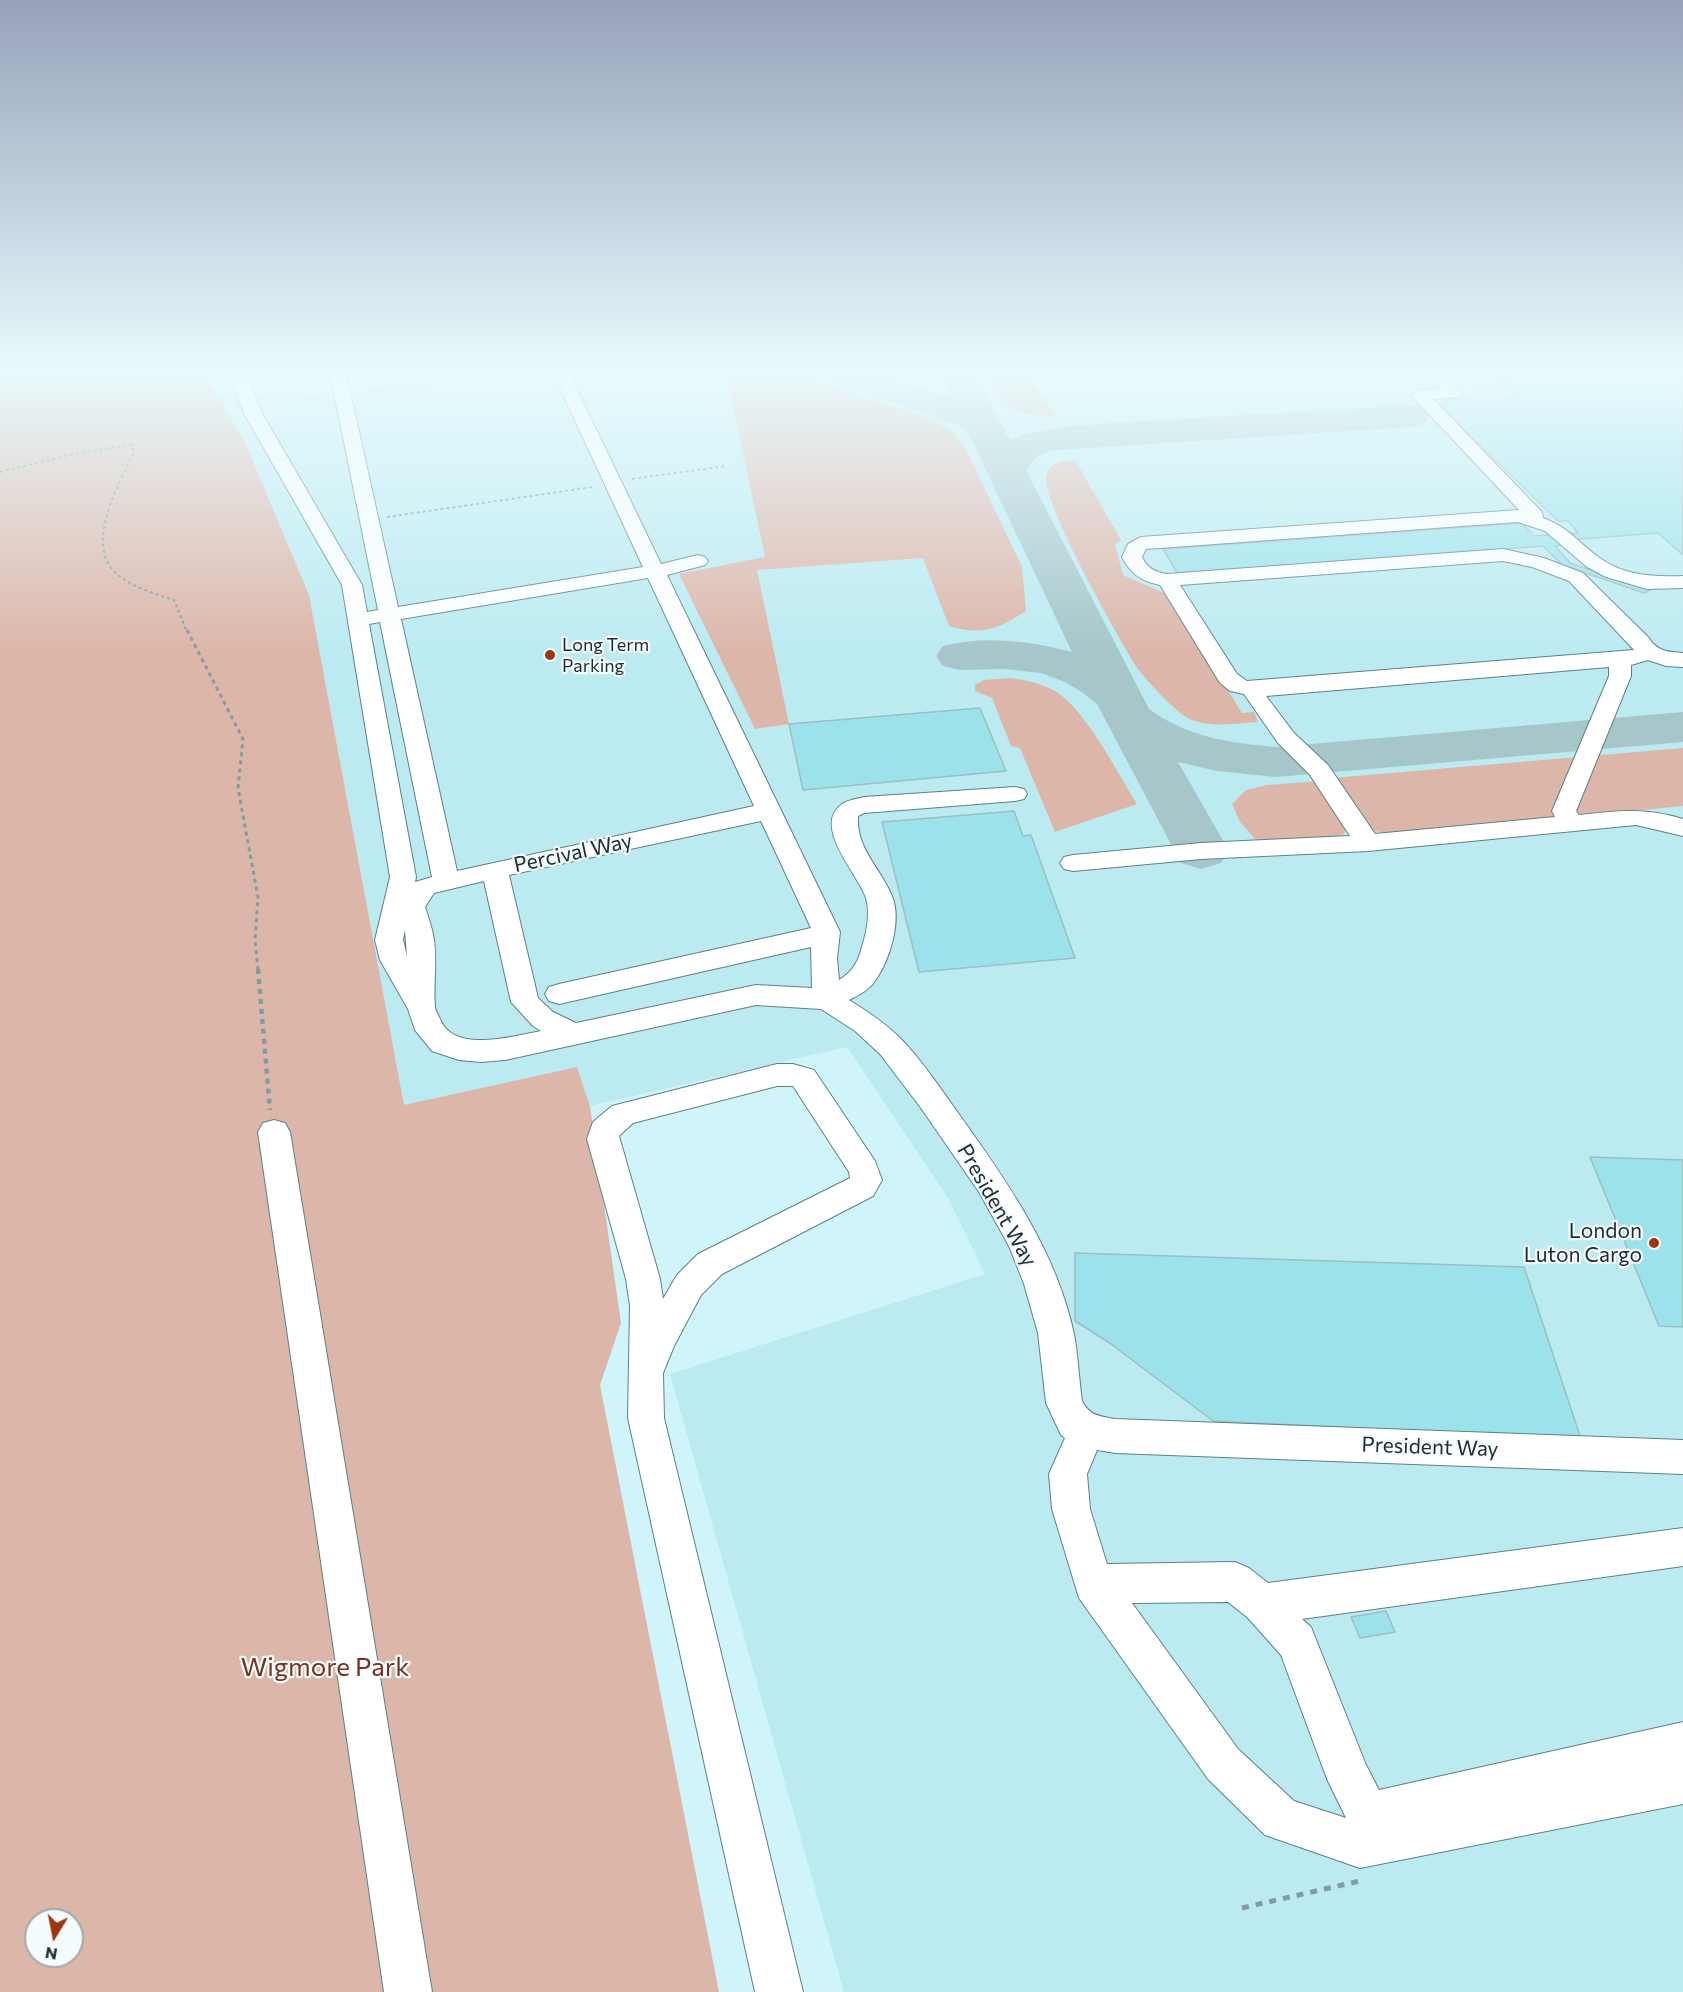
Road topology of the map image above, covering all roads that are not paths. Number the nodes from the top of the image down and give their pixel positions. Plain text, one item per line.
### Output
1 (283, 466) edge
2 (357, 466) edge
3 (605, 466) edge
4 (1487, 466) edge
5 (1525, 517) junction
6 (698, 561) dead end
7 (656, 571) junction
8 (1167, 580) junction
9 (1683, 582) edge
10 (388, 614) junction
11 (357, 620) junction
12 (1646, 652) junction
13 (1620, 660) junction
14 (1683, 660) edge
15 (1259, 688) junction
16 (1015, 794) dead end
17 (769, 811) junction
18 (1570, 824) junction
19 (1683, 828) edge
20 (1368, 843) junction
21 (1073, 863) dead end
22 (495, 870) junction
23 (446, 881) junction
24 (825, 934) junction
25 (559, 994) dead end
26 (827, 999) junction
27 (423, 1009) junction
28 (572, 1034) junction
29 (274, 1132) road end
30 (645, 1373) junction
31 (1087, 1431) junction
32 (1683, 1457) edge
33 (1683, 1547) edge
34 (1093, 1584) junction
35 (1262, 1604) junction
36 (1683, 1744) edge
37 (1683, 1782) edge
38 (408, 1992) edge
39 (779, 1992) edge

1 - 11 street
2 - 10 street
3 - 7 street
4 - 5 street
5 - 8 street
5 - 9 street
6 - 7 street
7 - 10 street
7 - 17 street
8 - 12 street
8 - 15 street
10 - 11 street
10 - 23 street
11 - 27 street
12 - 13 street
12 - 14 street
13 - 15 street
13 - 18 street
15 - 20 street
16 - 26 street
17 - 22 street, Percival Way
17 - 24 street
18 - 19 street
18 - 20 street
20 - 21 street
22 - 23 street
22 - 28 street, Percival Way
23 - 27 street
24 - 25 street
24 - 26 street
26 - 28 street
26 - 31 street, President Way
27 - 28 street
29 - 38 street
30 - 30 street
30 - 39 street
31 - 32 street, President Way
31 - 34 street
33 - 35 street
34 - 35 street
34 - 37 street
35 - 36 street

